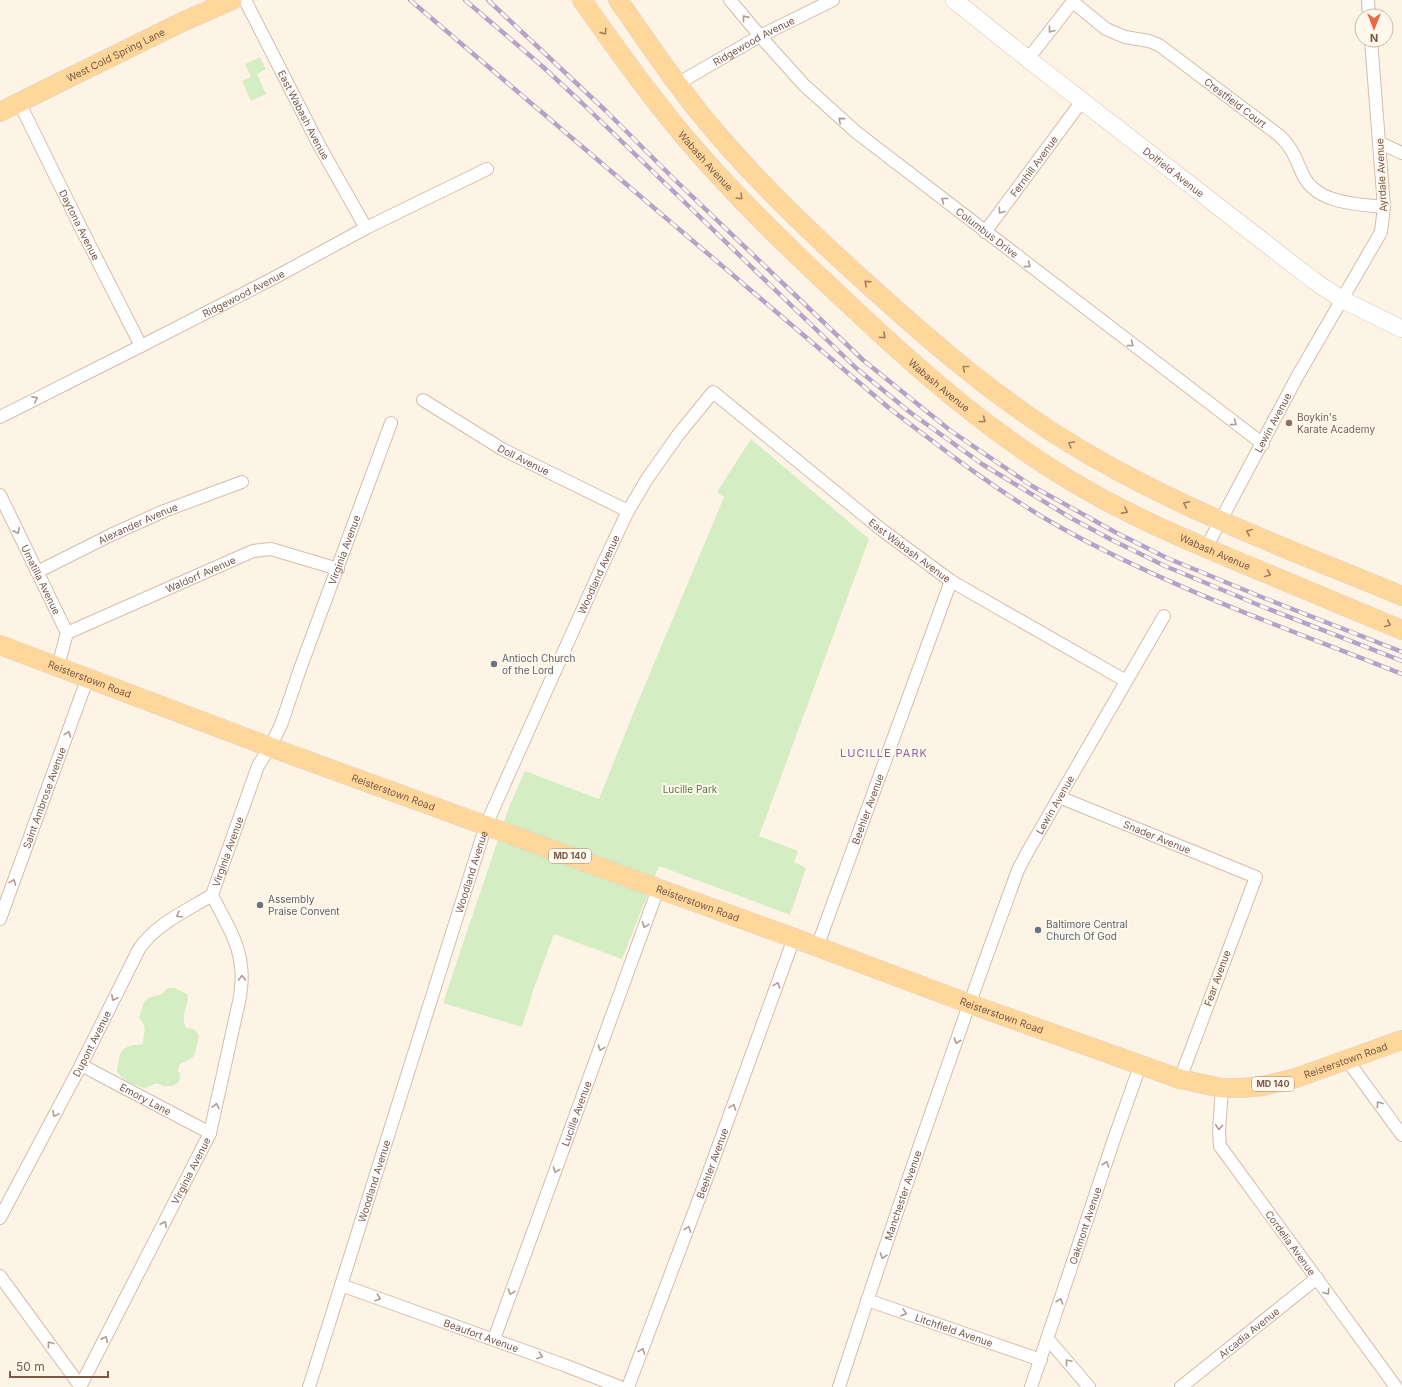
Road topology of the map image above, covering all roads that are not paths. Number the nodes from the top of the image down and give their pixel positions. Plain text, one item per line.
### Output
1 (232, 0) edge
2 (245, 0) edge
3 (582, 0) edge
4 (618, 0) edge
5 (730, 0) edge
6 (833, 0) edge
7 (954, 0) edge
8 (1074, 1) edge
9 (760, 36) junction
10 (1372, 48) edge
11 (1028, 59) junction
12 (677, 84) junction
13 (1082, 100) junction
14 (19, 102) junction
15 (0, 112) edge
16 (1380, 143) junction
17 (1402, 153) edge
18 (487, 169) dead end
19 (1384, 207) junction
20 (366, 228) junction
21 (986, 232) junction
22 (1341, 299) junction
23 (1402, 330) edge
24 (141, 346) junction
25 (713, 392) joint
26 (423, 400) dead end
27 (0, 417) edge
28 (391, 423) dead end
29 (1262, 444) junction
30 (242, 482) dead end
31 (0, 495) edge
32 (628, 511) junction
33 (1221, 521) junction
34 (1206, 548) junction
35 (338, 569) junction
36 (37, 572) junction
37 (951, 581) junction
38 (1402, 596) edge
39 (1164, 616) dead end
40 (1402, 630) edge
41 (67, 633) junction
42 (0, 645) edge
43 (58, 666) junction
44 (88, 677) junction
45 (1126, 681) junction
46 (270, 747) junction
47 (1059, 797) junction
48 (486, 825) junction
49 (1256, 877) joint
50 (658, 889) junction
51 (212, 895) junction
52 (0, 919) edge
53 (794, 938) junction
54 (817, 947) junction
55 (970, 1004) junction
56 (1402, 1040) edge
57 (1347, 1060) junction
58 (81, 1066) junction
59 (1140, 1066) junction
60 (1180, 1079) junction
61 (1222, 1088) junction
62 (210, 1133) junction
63 (1402, 1135) edge
64 (0, 1218) edge
65 (0, 1276) edge
66 (1317, 1278) junction
67 (341, 1285) junction
68 (867, 1300) junction
69 (1048, 1338) junction
70 (494, 1339) junction
71 (1041, 1360) junction
72 (81, 1387) edge
73 (309, 1387) edge
74 (620, 1387) edge
75 (628, 1387) edge
76 (839, 1387) edge
77 (1031, 1387) edge
78 (1089, 1387) edge
79 (1181, 1387) edge
80 (1396, 1387) edge

1 - 14 main road, West Cold Spring Lane
2 - 20 street, East Wabash Avenue
3 -> 34 main road, Wabash Avenue
4 - 12 main road
9 -> 5 street, Columbus Drive
6 - 9 street, Ridgewood Avenue
7 - 11 street, Dolfield Avenue
8 -> 11 street
8 - 19 street, Crestfield Court
9 - 12 street, Ridgewood Avenue
21 -> 9 street, Columbus Drive
10 - 16 street, Ayrdale Avenue
11 - 13 street, Dolfield Avenue
33 -> 12 main road
13 -> 21 street, Fernhill Avenue
13 - 22 street, Dolfield Avenue
14 - 15 main road, West Cold Spring Lane
14 - 24 street, Daytona Avenue
16 - 17 street
16 - 19 street, Ayrdale Avenue
18 - 20 street, Ridgewood Avenue
19 - 22 street, Ayrdale Avenue
20 - 24 street, Ridgewood Avenue
21 -> 29 street, Columbus Drive
22 - 23 street, Dolfield Avenue
22 - 29 street, Lewin Avenue
27 -> 24 street, Ridgewood Avenue
25 - 32 street, Woodland Avenue
25 - 37 street, East Wabash Avenue
26 - 32 street, Doll Avenue
28 - 35 street, Virginia Avenue
29 - 33 street, Lewin Avenue
30 - 36 street, Alexander Avenue
31 -> 36 street, Umatilla Avenue
32 - 48 street, Woodland Avenue
33 - 34 street, Lewin Avenue
38 -> 33 main road
34 -> 40 main road, Wabash Avenue
35 - 41 street, Waldorf Avenue
35 - 46 street, Virginia Avenue
36 - 41 street, Umatilla Avenue
37 - 45 street, East Wabash Avenue
37 - 54 street, Beehler Avenue
39 - 45 street, Lewin Avenue
41 - 43 street
42 - 43 main road, Reisterstown Road / MD 140
43 - 44 main road, Reisterstown Road / MD 140
44 - 46 main road, Reisterstown Road / MD 140
52 -> 44 street, Saint Ambrose Avenue
45 - 47 street, Lewin Avenue
46 - 48 main road, Reisterstown Road / MD 140
46 - 51 street, Virginia Avenue
47 - 49 street, Snader Avenue
47 - 55 street, Lewin Avenue
48 - 50 main road, Reisterstown Road / MD 140
48 - 67 street, Woodland Avenue
49 - 60 street, Fear Avenue
50 - 53 main road, Reisterstown Road / MD 140
50 -> 70 street, Lucille Avenue
51 -> 58 street, Dupont Avenue
62 -> 51 street, Virginia Avenue
53 - 54 main road, Reisterstown Road / MD 140
75 -> 53 street, Beehler Avenue
54 - 55 main road, Reisterstown Road / MD 140
55 - 59 main road, Reisterstown Road / MD 140
55 -> 68 street, Manchester Avenue
56 - 57 main road, Reisterstown Road / MD 140
57 - 61 main road, Reisterstown Road / MD 140
63 -> 57 street
58 - 62 street, Emory Lane
58 -> 64 street, Dupont Avenue
59 - 60 main road, Reisterstown Road / MD 140
69 -> 59 street, Oakmont Avenue
60 - 61 main road, Reisterstown Road / MD 140
61 -> 66 street, Cordelia Avenue
72 -> 62 street, Virginia Avenue
72 -> 65 street
66 - 79 street, Arcadia Avenue
66 -> 80 street, Cordelia Avenue
67 -> 70 street, Beaufort Avenue
67 - 73 street, Woodland Avenue
68 -> 71 street, Litchfield Avenue
68 - 76 street, Manchester Avenue
69 - 71 street, Oakmont Avenue
78 -> 69 street
70 -> 74 street, Beaufort Avenue
71 - 77 street, Oakmont Avenue

